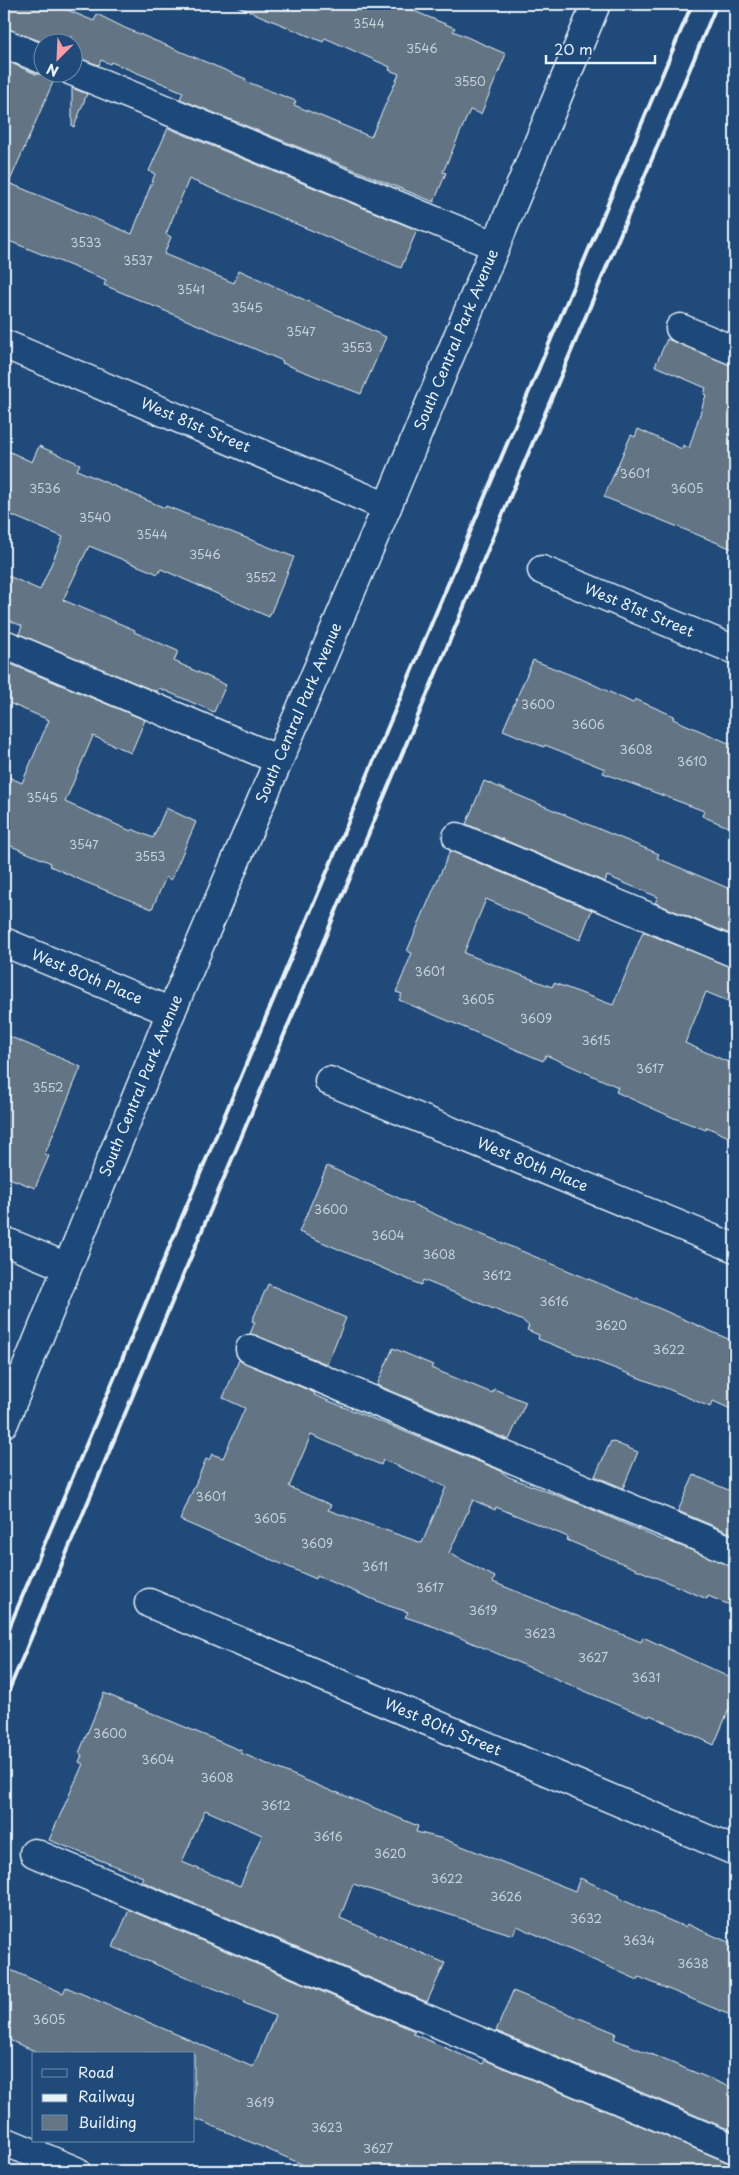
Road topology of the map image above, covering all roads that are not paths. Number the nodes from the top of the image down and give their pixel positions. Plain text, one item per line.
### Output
1 (596, 4) edge
2 (4, 43) edge
3 (32, 55) edge
4 (82, 75) edge
5 (496, 246) junction
6 (680, 328) dead end
7 (4, 344) edge
8 (735, 351) edge
9 (387, 507) junction
10 (542, 570) dead end
11 (4, 644) edge
12 (735, 650) edge
13 (279, 760) junction
14 (457, 837) dead end
15 (4, 942) edge
16 (735, 953) edge
17 (171, 1012) junction
18 (329, 1080) dead end
19 (4, 1240) edge
20 (735, 1248) edge
21 (67, 1267) junction
22 (250, 1349) dead end
23 (4, 1423) edge
24 (735, 1552) edge
25 (150, 1602) dead end
26 (735, 1851) edge
27 (34, 1853) dead end
28 (4, 2141) edge
29 (735, 2149) edge
30 (76, 2171) edge

1 - 5 street, South Central Park Avenue
2 - 3 street
4 - 5 street
5 - 9 street, South Central Park Avenue
6 - 8 street
7 - 9 street, West 81st Street
9 - 13 street, South Central Park Avenue
10 - 12 street, West 81st Street
11 - 13 street
13 - 17 street, South Central Park Avenue
14 - 16 street
15 - 17 street, West 80th Place
17 - 21 street, South Central Park Avenue
18 - 20 street, West 80th Place
19 - 21 street
21 - 23 street, South Central Park Avenue
22 - 24 street
25 - 26 street, West 80th Street
27 - 29 street
28 - 30 street

